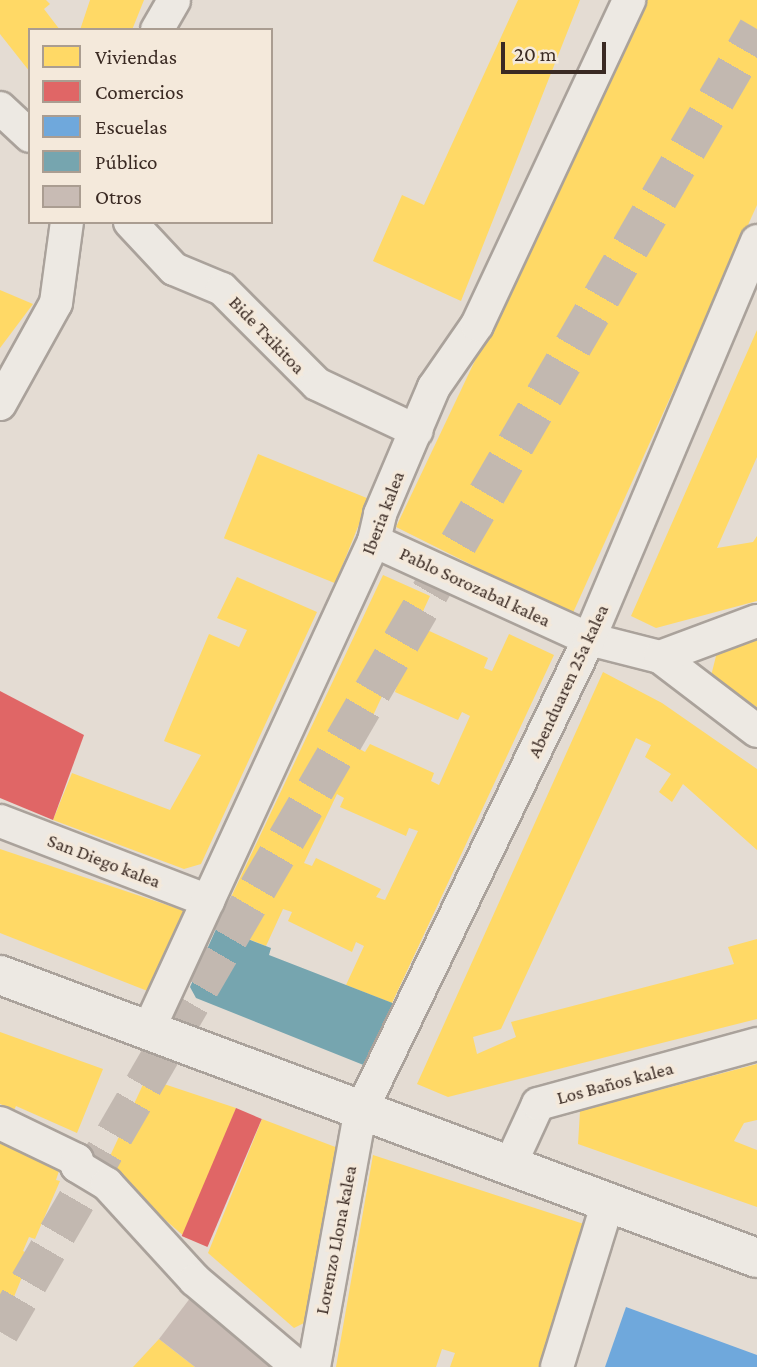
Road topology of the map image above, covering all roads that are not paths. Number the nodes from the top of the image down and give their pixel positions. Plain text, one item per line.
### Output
1 (174, 0) edge
2 (629, 0) edge
3 (159, 28) edge
4 (0, 108) edge
5 (28, 134) edge
6 (67, 224) edge
7 (132, 224) edge
8 (757, 241) edge
9 (0, 404) edge
10 (417, 431) junction
11 (374, 541) junction
12 (757, 621) edge
13 (589, 639) junction
14 (660, 657) junction
15 (757, 730) edge
16 (0, 821) edge
17 (208, 901) junction
18 (0, 975) edge
19 (147, 1033) junction
20 (757, 1045) edge
21 (360, 1113) junction
22 (0, 1123) edge
23 (510, 1165) junction
24 (608, 1202) junction
25 (757, 1258) edge
26 (298, 1367) edge
27 (314, 1367) edge
28 (557, 1367) edge

1 - 3 street
2 - 10 street, Iberia kalea
4 - 5 street
6 - 9 street
7 - 10 street, Bide Txikitoa
8 - 13 street, Abenduaren 25a kalea
10 - 11 street, Iberia kalea
11 - 13 street, Pablo Sorozabal kalea
11 - 17 street, Iberia kalea
12 - 14 street
13 - 14 street, Pablo Sorozabal kalea
13 - 21 street, Abenduaren 25a kalea
14 - 15 street, Pablo Sorozabal kalea
16 - 17 street, San Diego kalea
17 - 19 street, Iberia kalea
18 - 19 street
19 - 21 street
20 - 23 street, Los Baños kalea
21 - 23 street
21 - 27 street, Lorenzo Llona kalea
22 - 26 street
23 - 24 street
24 - 25 street
24 - 28 street

